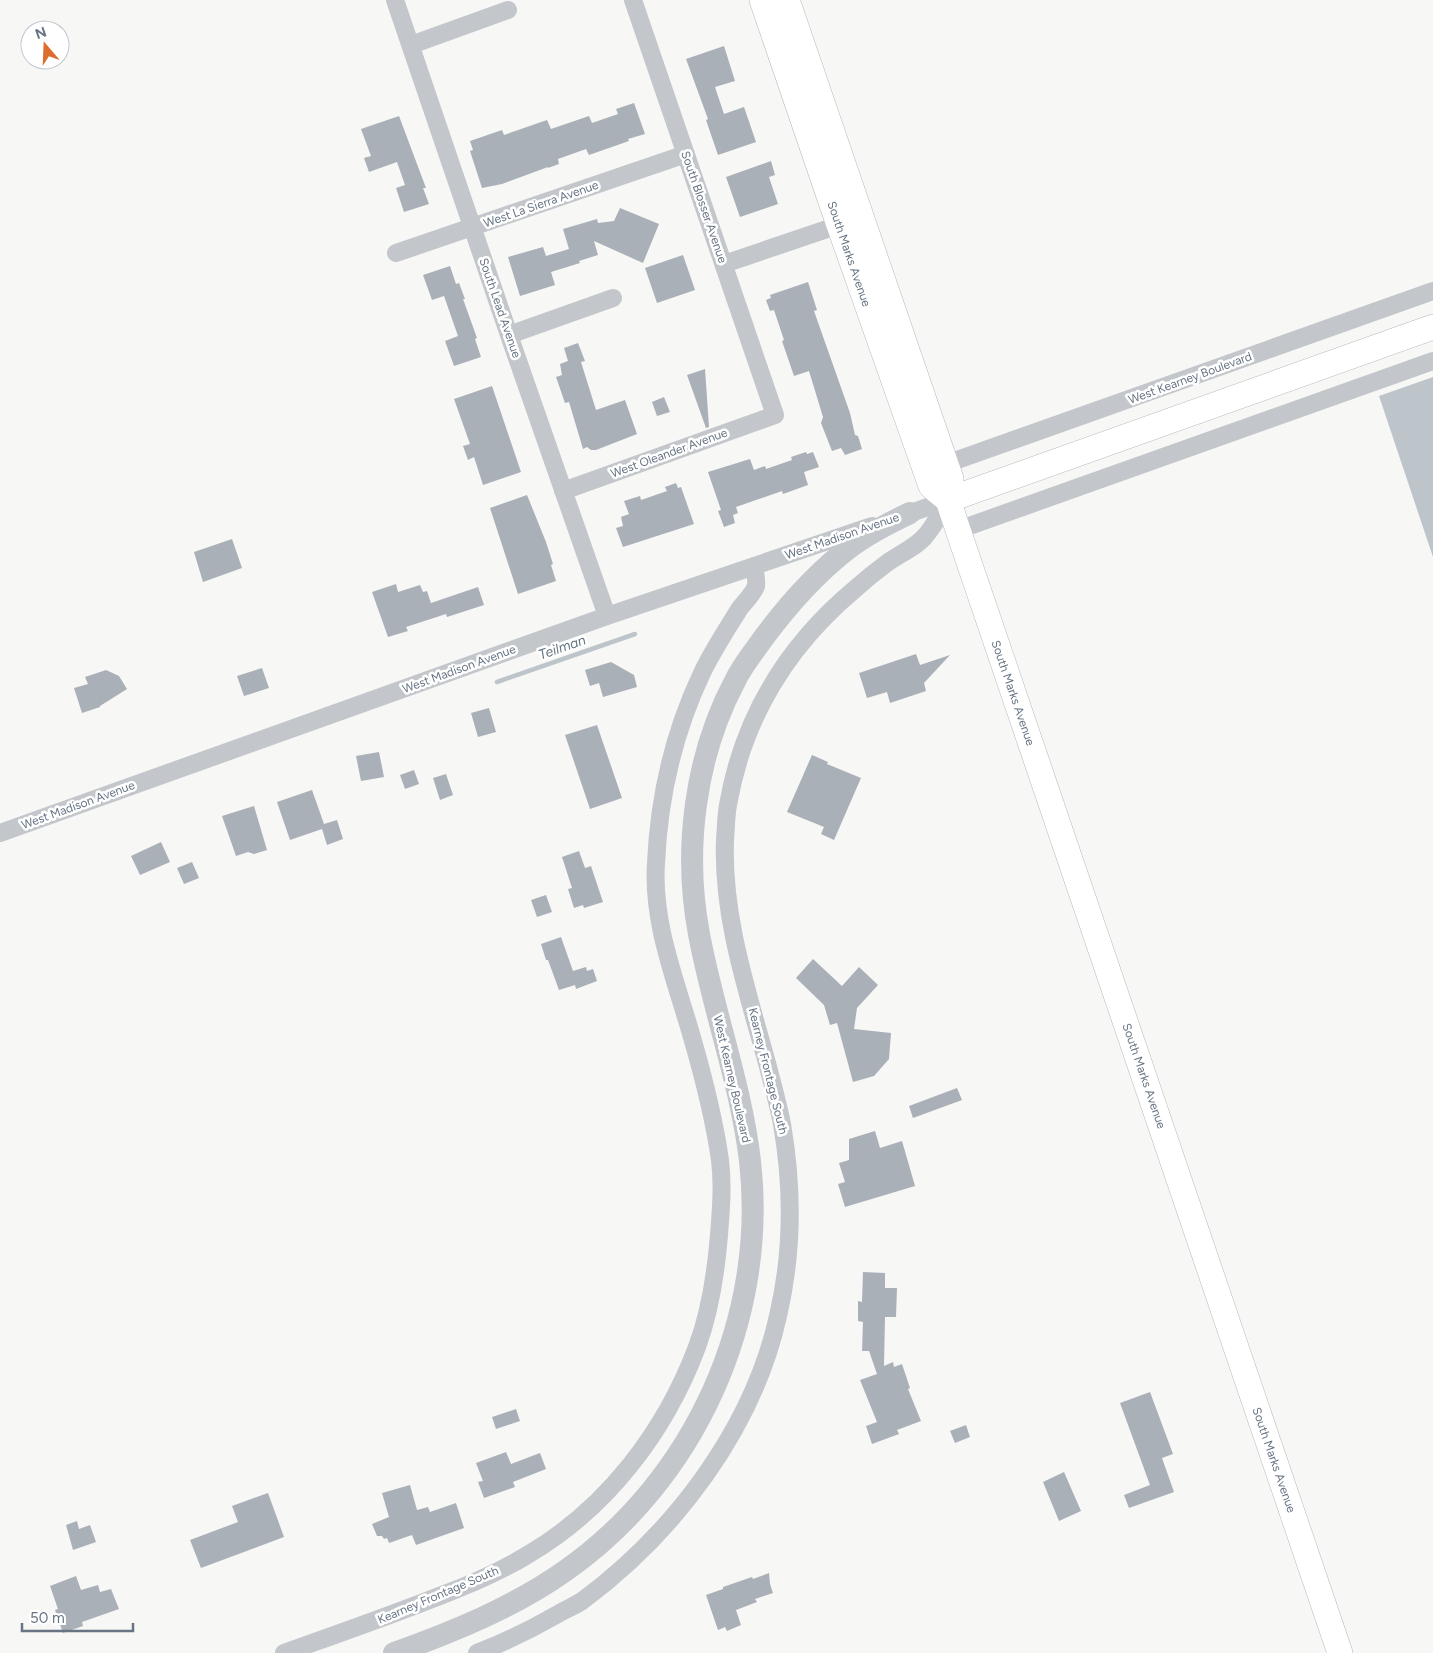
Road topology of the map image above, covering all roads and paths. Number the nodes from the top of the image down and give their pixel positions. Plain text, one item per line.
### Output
1 (395, 0) edge
2 (634, 0) edge
3 (762, 0) edge
4 (787, 0) edge
5 (508, 10) dead end
6 (411, 45) junction
7 (686, 154) junction
8 (839, 225) junction
9 (472, 228) junction
10 (396, 253) dead end
11 (724, 264) junction
12 (1433, 290) edge
13 (613, 298) dead end
14 (1433, 327) edge
15 (509, 335) junction
16 (1433, 361) edge
17 (775, 415) joint
18 (946, 464) junction
19 (563, 491) junction
20 (948, 500) junction
21 (910, 513) junction
22 (958, 530) junction
23 (754, 566) junction
24 (607, 616) junction
25 (0, 833) edge
26 (284, 1653) edge
27 (394, 1653) edge
28 (477, 1653) edge
29 (1340, 1653) edge

1 - 6 street, South Lead Avenue
2 - 7 street, South Blosser Avenue
3 - 8 main road, South Marks Avenue
4 - 18 main road, South Marks Avenue
5 - 6 street
6 - 9 street, South Lead Avenue
7 - 9 street, West La Sierra Avenue
7 - 11 street, South Blosser Avenue
8 - 11 street
8 - 20 main road, South Marks Avenue
9 - 10 street, West La Sierra Avenue
9 - 15 street, South Lead Avenue
11 - 17 street, South Blosser Avenue
12 - 18 street, West Kearney Boulevard
13 - 15 street
14 - 20 main road
15 - 19 street, South Lead Avenue
16 - 22 street
17 - 19 street, West Oleander Avenue
18 - 20 main road, South Marks Avenue
19 - 24 street, South Lead Avenue
20 - 21 street, West Madison Avenue
20 - 22 main road, South Marks Avenue
20 - 28 street, Kearney Frontage South
21 - 23 street, West Madison Avenue
21 - 27 street, West Kearney Boulevard
22 - 29 main road, South Marks Avenue
23 - 24 street, West Madison Avenue
23 - 26 street, Kearney Frontage South
24 - 25 street, West Madison Avenue

